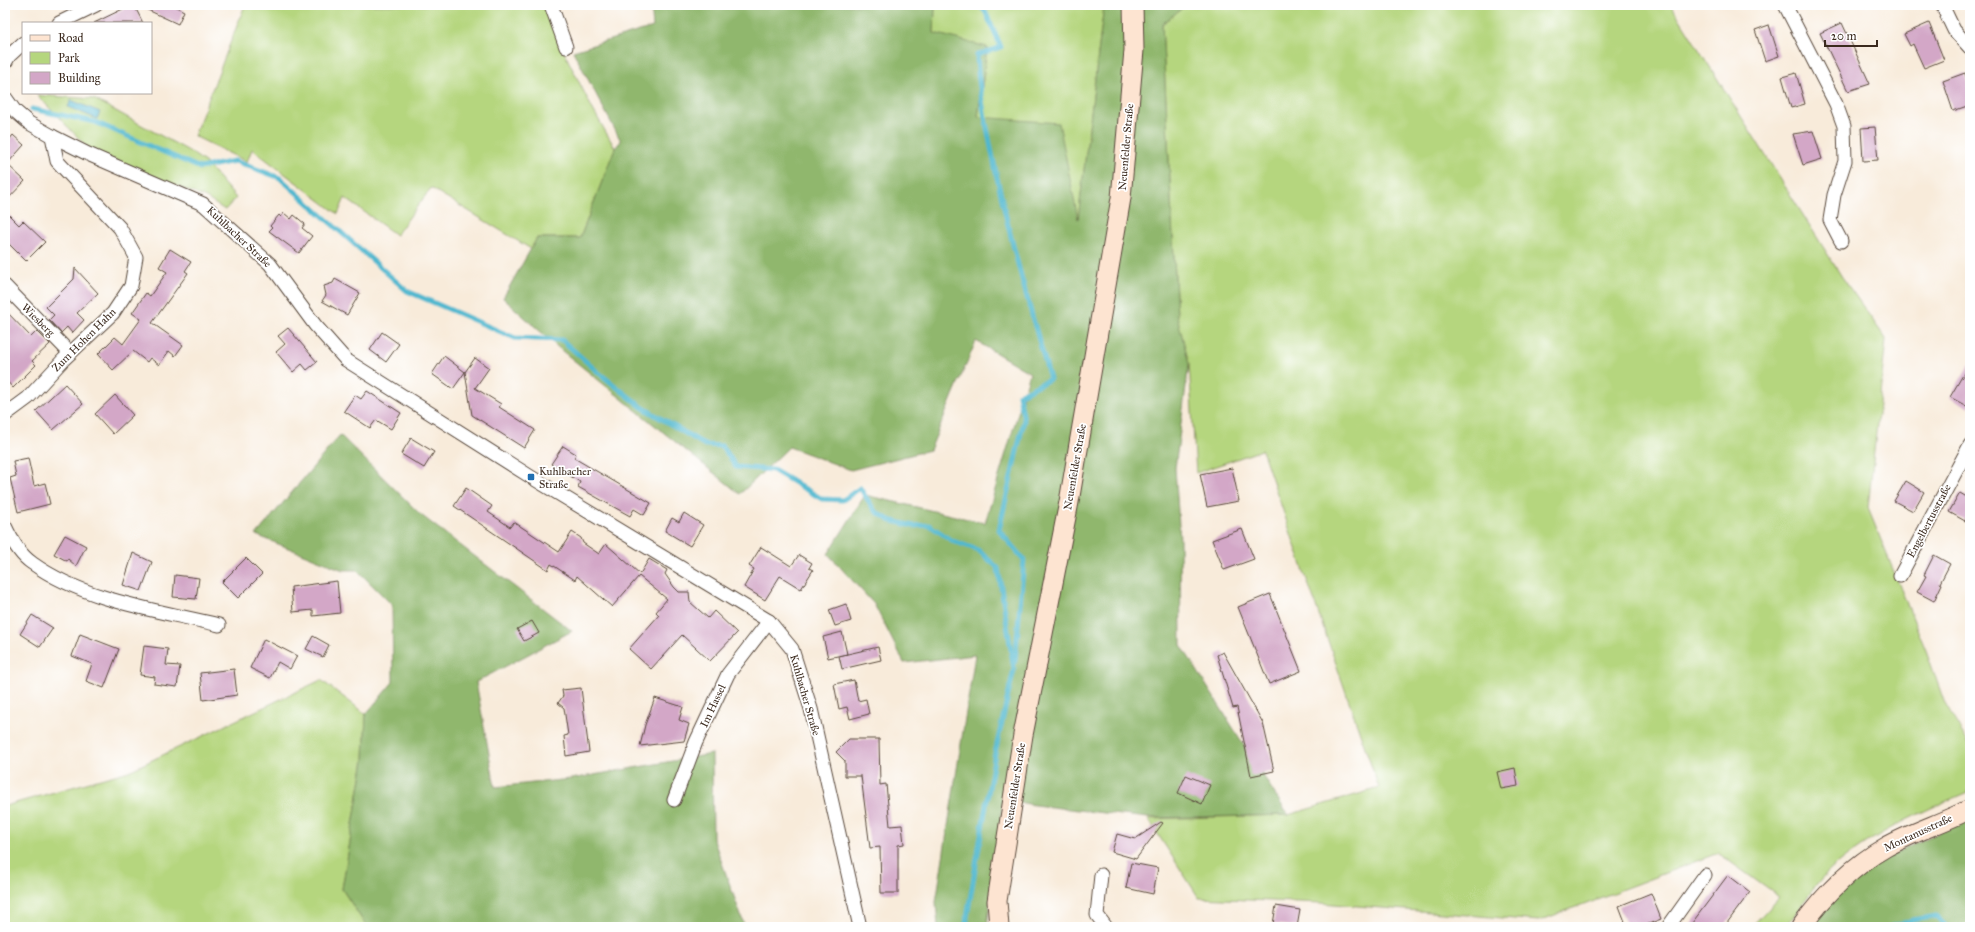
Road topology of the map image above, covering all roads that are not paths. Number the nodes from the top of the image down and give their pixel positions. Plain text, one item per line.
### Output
1 (96, 5) edge
2 (551, 5) edge
3 (1133, 5) edge
4 (1785, 5) edge
5 (1942, 5) edge
6 (61, 22) edge
7 (22, 44) edge
8 (566, 47) dead end
9 (1970, 48) edge
10 (5, 63) edge
11 (5, 97) edge
12 (52, 136) junction
13 (1841, 241) dead end
14 (5, 286) edge
15 (70, 353) junction
16 (5, 415) edge
17 (1970, 445) edge
18 (5, 526) edge
19 (1900, 576) dead end
20 (769, 621) junction
21 (219, 625) dead end
22 (674, 800) dead end
23 (1970, 809) edge
24 (1101, 875) dead end
25 (1706, 875) dead end
26 (860, 927) edge
27 (999, 927) edge
28 (1106, 927) edge
29 (1668, 927) edge
30 (1801, 927) edge

1 - 6 street
2 - 8 street
3 - 27 main road, Neuenfelder Straße
4 - 13 street
5 - 9 street
7 - 10 street
11 - 12 street, Kuhlbacher Straße
12 - 15 street, Zum Hohen Hahn
12 - 20 street, Kuhlbacher Straße
14 - 15 street, Wiesberg
15 - 16 street, Zum Hohen Hahn
17 - 19 street, Engelbertusstraße
18 - 21 street
20 - 22 street, Im Hassel
20 - 26 street, Kuhlbacher Straße
23 - 30 main road, Montanusstraße
24 - 28 street
25 - 29 street

